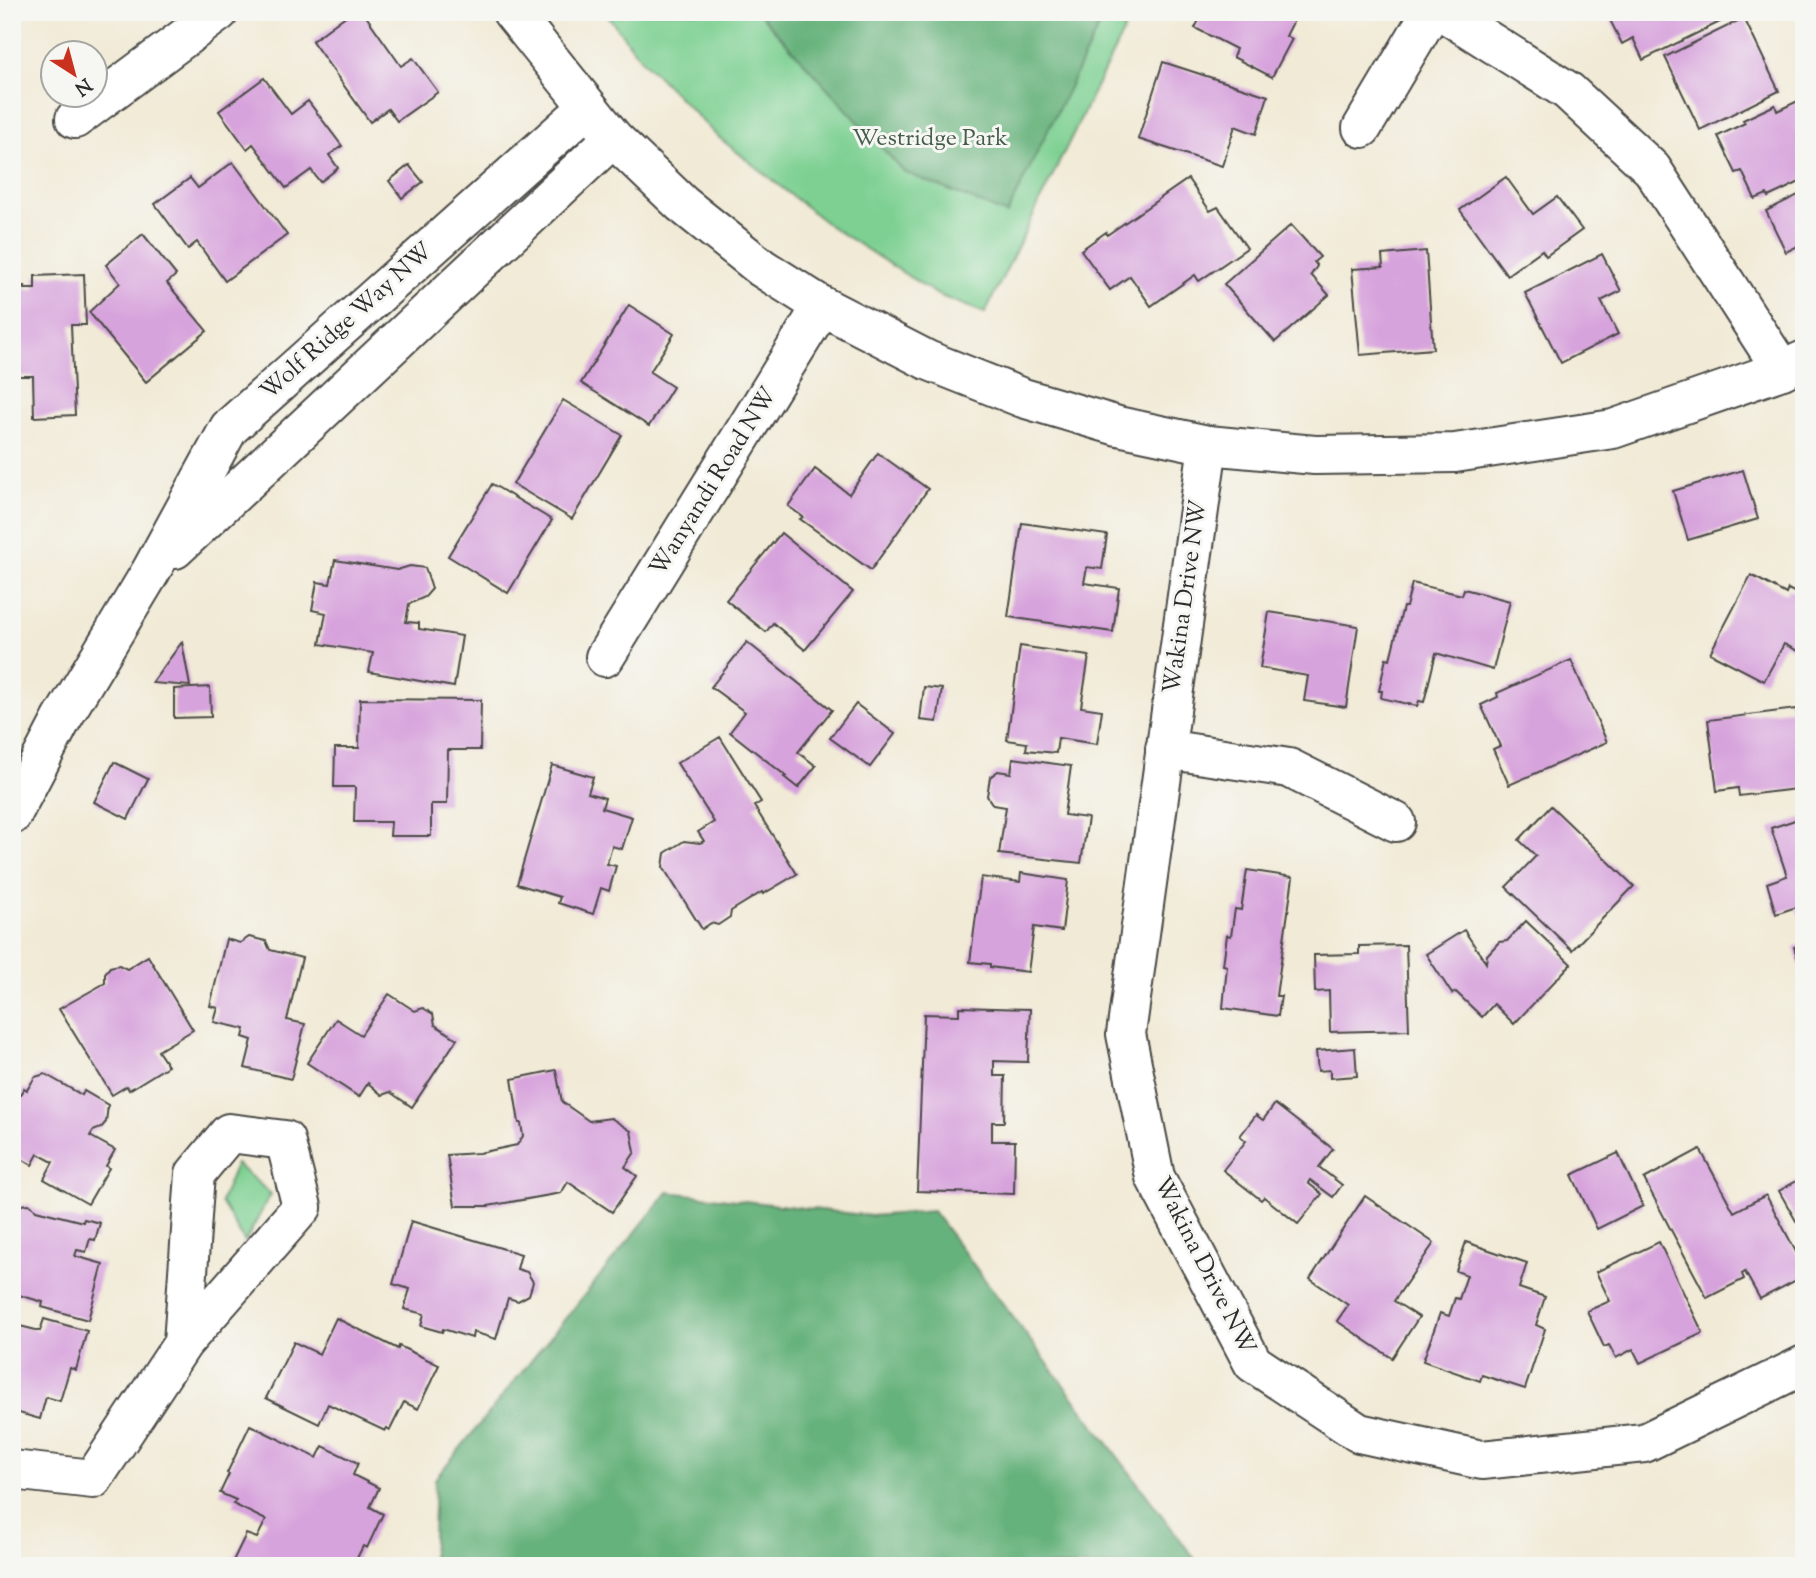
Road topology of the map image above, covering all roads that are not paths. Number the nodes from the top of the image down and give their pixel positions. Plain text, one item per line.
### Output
1 (219, 12) edge
2 (512, 12) edge
3 (1431, 12) edge
4 (1443, 12) edge
5 (587, 108) junction
6 (75, 119) dead end
7 (1362, 128) dead end
8 (613, 138) junction
9 (822, 306) junction
10 (1793, 365) edge
11 (1208, 445) junction
12 (150, 572) junction
13 (605, 657) dead end
14 (1165, 749) junction
15 (12, 815) edge
16 (1396, 822) dead end
17 (183, 1343) junction
18 (1804, 1365) edge
19 (12, 1471) edge

1 - 6 street
2 - 5 street
3 - 7 street
4 - 10 street
5 - 8 street
5 - 12 street, Wolf Ridge Way NW
8 - 9 street
8 - 12 street, Wolf Ridge Way NW
9 - 11 street
9 - 13 street, Wanyandi Road NW
10 - 11 street
11 - 14 street, Wakina Drive NW
12 - 15 street, Wolf Ridge Way NW
14 - 16 street
14 - 18 street, Wakina Drive NW
17 - 17 street
17 - 19 street

